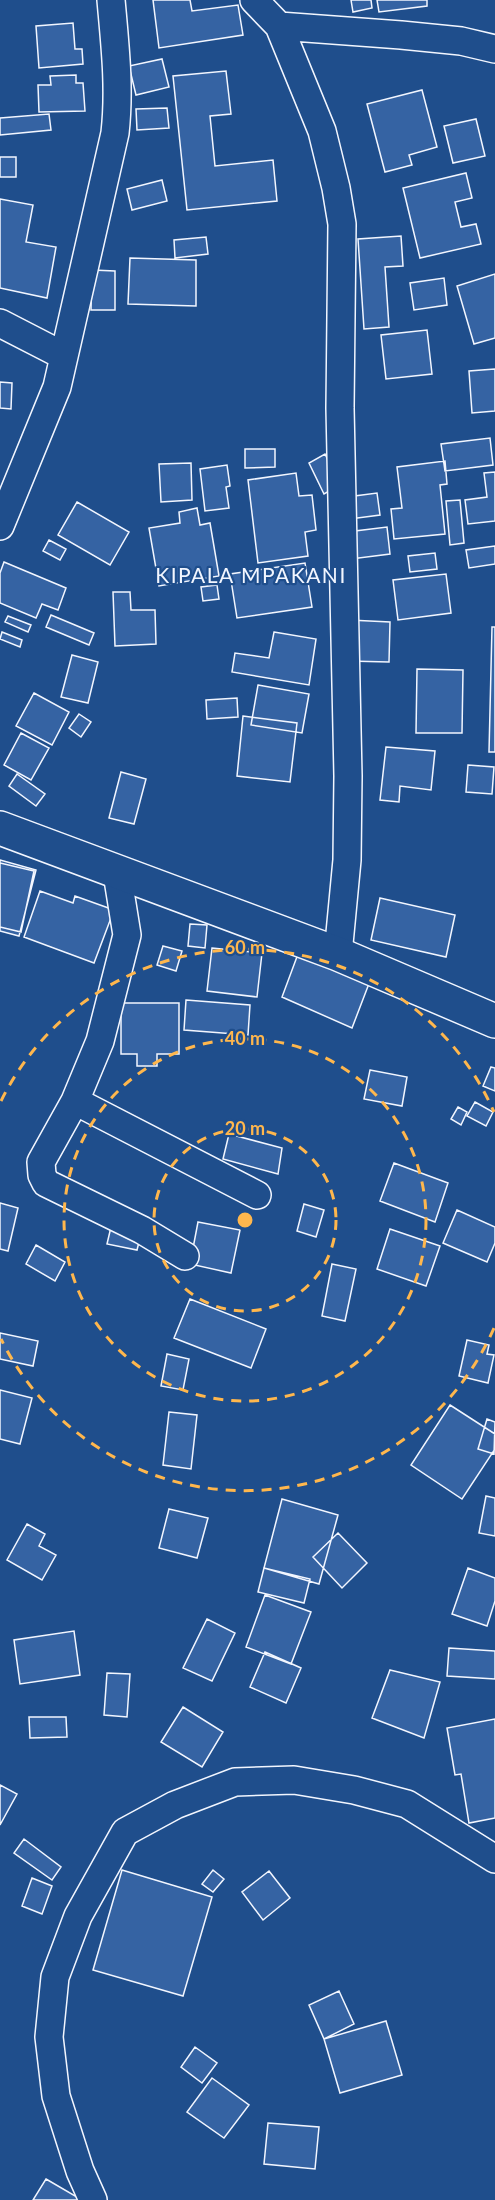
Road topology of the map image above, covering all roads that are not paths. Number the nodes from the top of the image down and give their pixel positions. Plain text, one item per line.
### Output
1 (111, 0) edge
2 (254, 0) edge
3 (279, 26) junction
4 (495, 49) edge
5 (0, 322) edge
6 (64, 356) junction
7 (0, 526) edge
8 (0, 828) edge
9 (117, 873) junction
10 (338, 954) junction
11 (495, 1022) edge
12 (75, 1101) junction
13 (257, 1196) dead end
14 (185, 1256) dead end
15 (495, 1859) edge
16 (93, 2200) edge

1 - 6 street
2 - 3 street
3 - 4 street
3 - 10 street
5 - 6 street
6 - 7 street
8 - 9 main road
9 - 10 main road
9 - 12 street
10 - 11 main road
12 - 13 street
12 - 14 street
15 - 16 street

